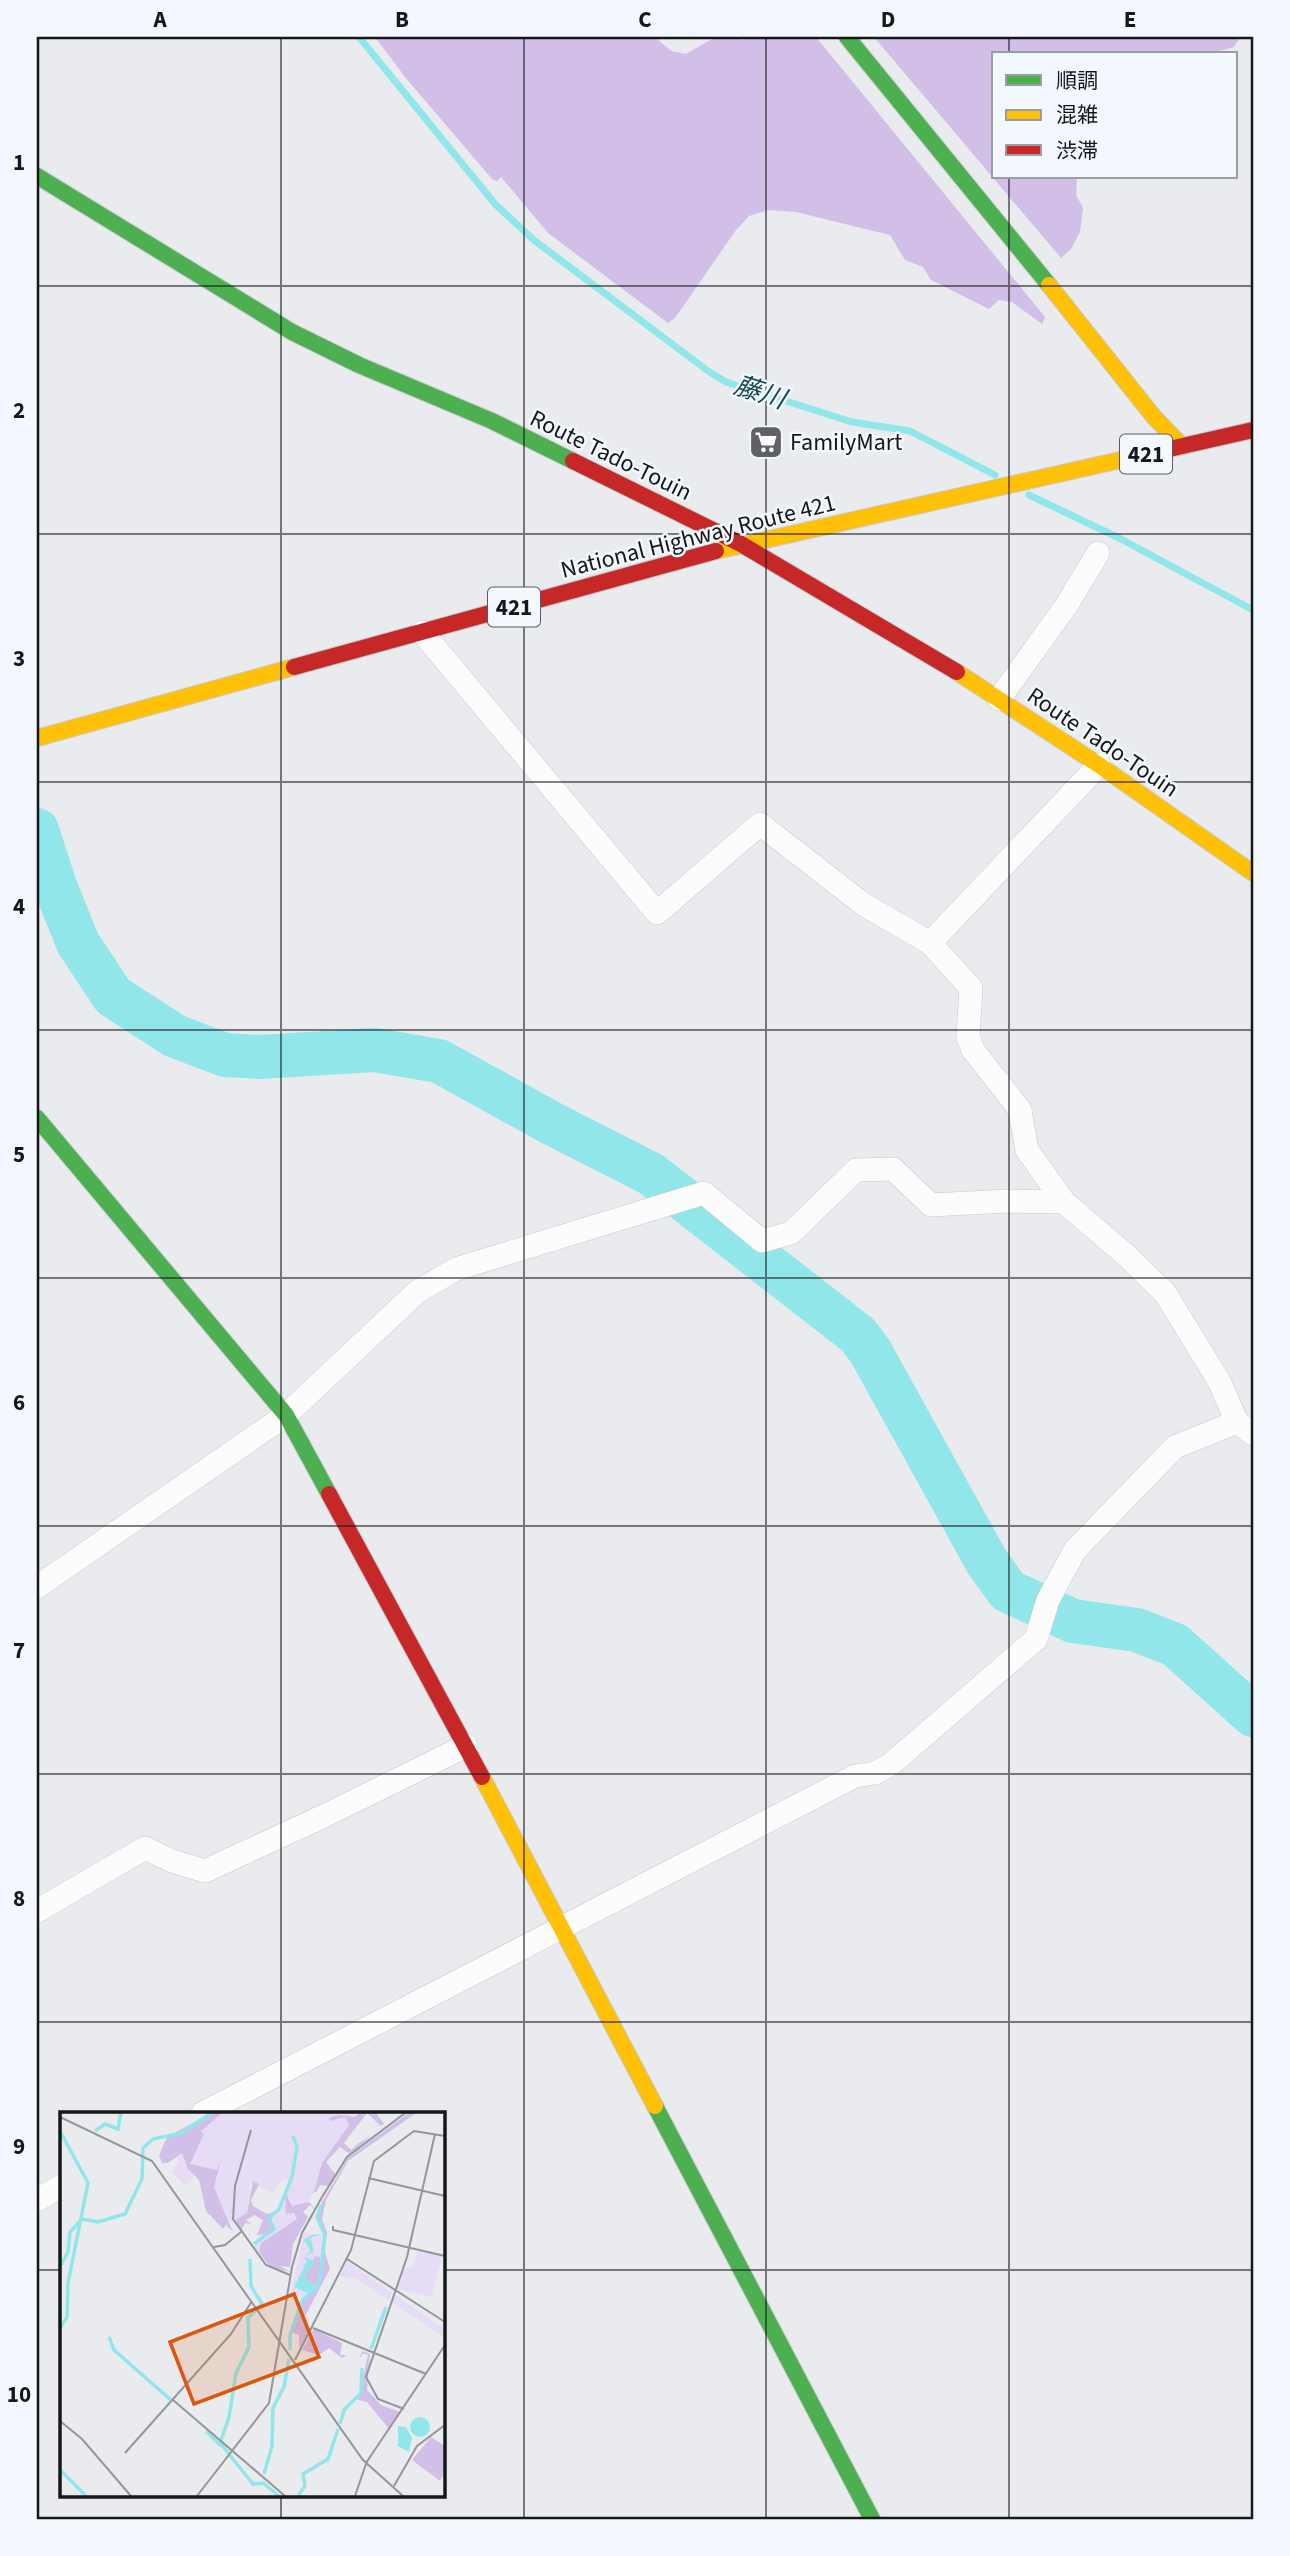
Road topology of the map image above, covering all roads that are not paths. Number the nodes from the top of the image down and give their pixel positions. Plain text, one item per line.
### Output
1 (847, 37) edge
2 (37, 176) edge
3 (1253, 430) edge
4 (1182, 446) junction
5 (741, 544) junction
6 (1098, 554) dead end
7 (422, 632) junction
8 (999, 699) junction
9 (37, 738) edge
10 (1099, 765) junction
11 (1253, 873) edge
12 (930, 943) junction
13 (37, 1118) edge
14 (1064, 1202) junction
15 (286, 1415) junction
16 (1245, 1428) edge
17 (37, 1587) edge
18 (466, 1746) junction
19 (37, 1911) edge
20 (560, 1929) junction
21 (205, 2112) edge
22 (60, 2187) edge
23 (37, 2200) edge
24 (872, 2519) edge

1 - 4 main road
2 - 5 main road, Route Tado-Touin
3 - 4 main road, National Highway Route 421 / 421
4 - 5 main road, National Highway Route 421 / 421
5 - 7 main road, National Highway Route 421 / 421
5 - 8 main road, Route Tado-Touin
6 - 8 street
7 - 9 main road, National Highway Route 421 / 421
7 - 12 street
8 - 10 main road, Route Tado-Touin
10 - 11 main road, Route Tado-Touin
10 - 12 street
12 - 14 street
13 - 15 main road
14 - 15 street
14 - 16 street
15 - 17 street
15 - 18 main road
16 - 20 street
18 - 19 street
18 - 20 main road
20 - 21 street
20 - 24 main road
22 - 23 street

